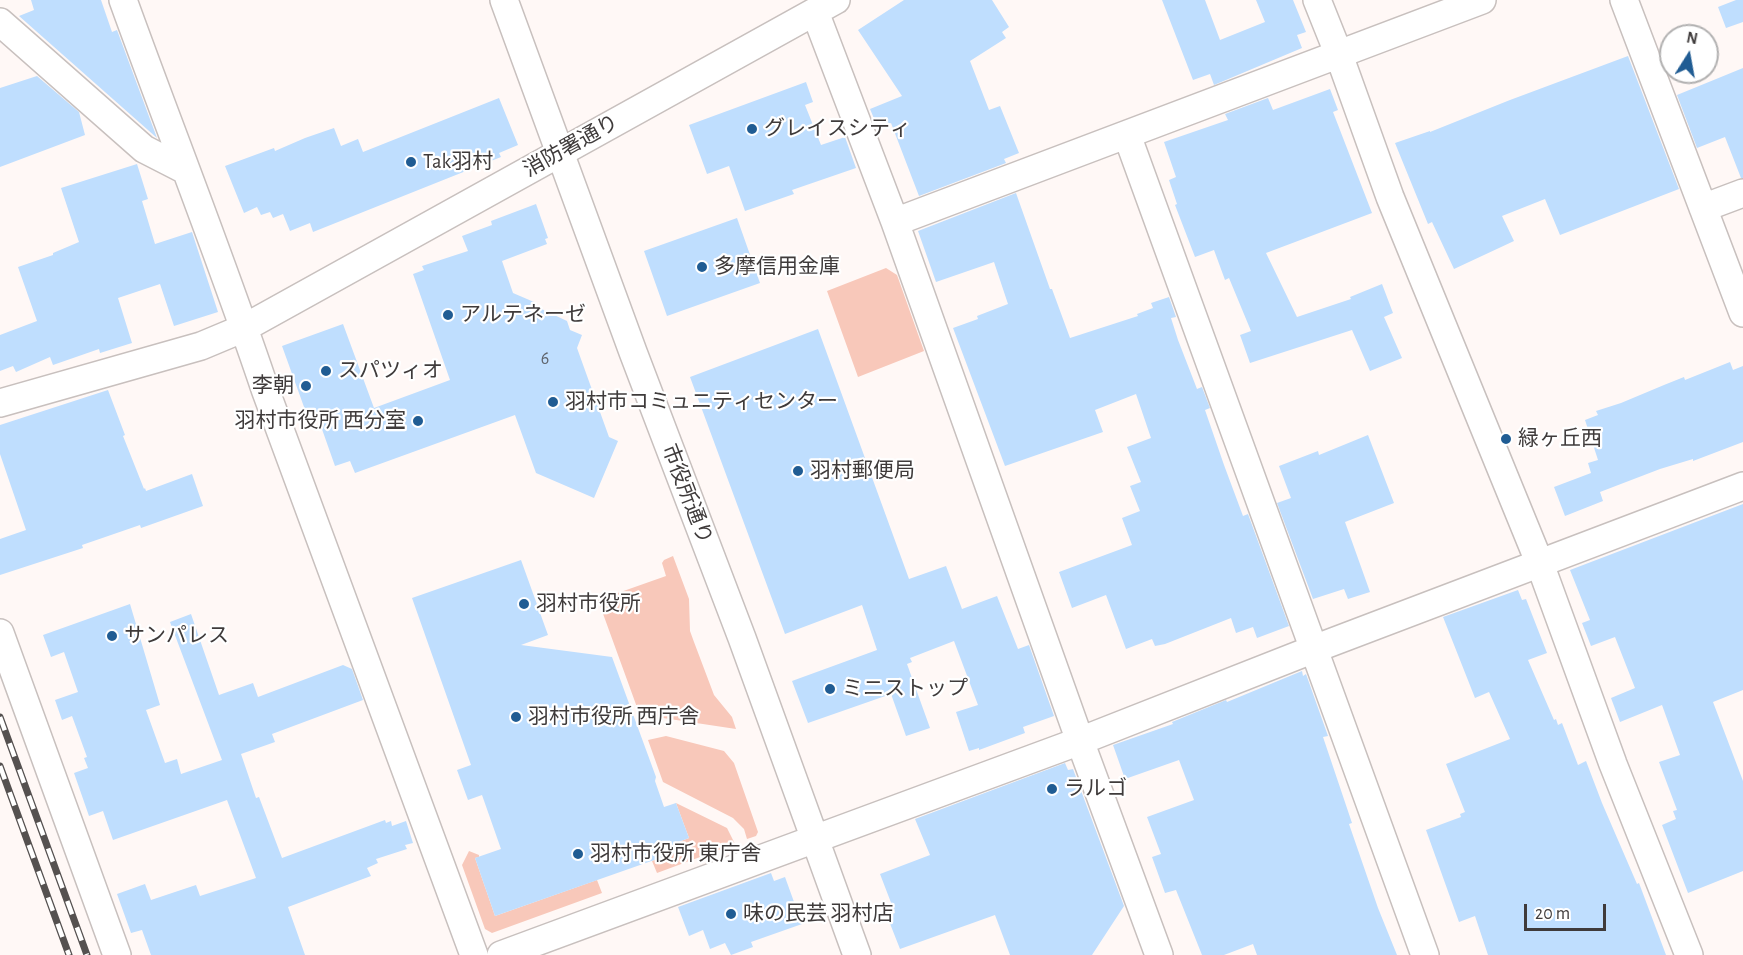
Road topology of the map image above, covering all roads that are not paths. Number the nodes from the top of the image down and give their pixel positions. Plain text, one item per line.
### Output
1 (123, 0) edge
2 (504, 0) edge
3 (1317, 0) edge
4 (1482, 0) edge
5 (1624, 0) edge
6 (825, 6) edge
7 (0, 22) edge
8 (1339, 55) junction
9 (1127, 135) junction
10 (560, 152) junction
11 (185, 170) junction
12 (1743, 193) edge
13 (1703, 208) junction
14 (895, 222) junction
15 (1743, 313) edge
16 (244, 328) junction
17 (0, 403) edge
18 (1743, 486) edge
19 (1540, 564) junction
20 (0, 633) edge
21 (1314, 649) junction
22 (1080, 741) junction
23 (814, 840) junction
24 (117, 955) edge
25 (474, 955) edge
26 (501, 955) edge
27 (857, 955) edge
28 (1159, 955) edge
29 (1425, 955) edge
30 (1689, 955) edge

1 - 11 street
2 - 10 street, 市役所通り
3 - 8 street
4 - 8 street
5 - 13 street
6 - 10 street, 消防署通り
6 - 14 street
7 - 11 street
8 - 9 street
8 - 19 street
9 - 14 street
9 - 21 street
10 - 16 street, 消防署通り
10 - 23 street, 市役所通り
11 - 16 street
12 - 13 street
13 - 15 street
14 - 22 street
16 - 17 street, 消防署通り
16 - 25 street
18 - 19 street
19 - 21 street
19 - 30 street
20 - 24 street
21 - 22 street
21 - 29 street
22 - 23 street
22 - 28 street
23 - 26 street
23 - 27 street, 市役所通り

